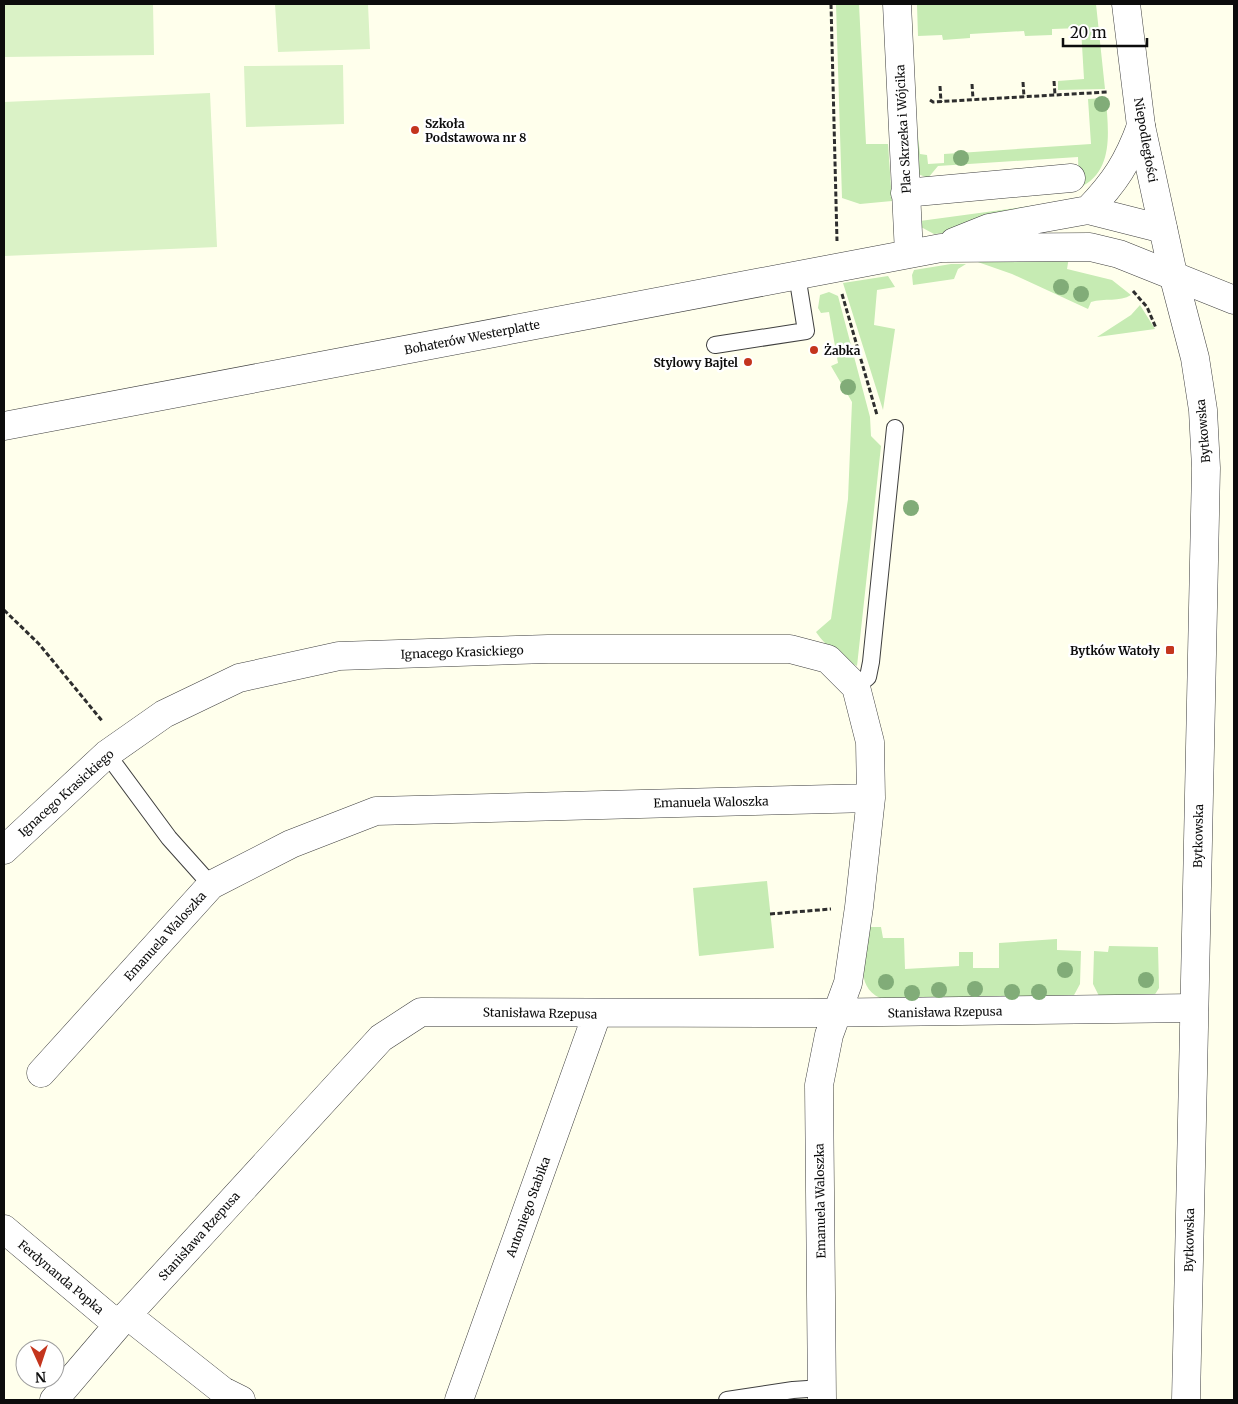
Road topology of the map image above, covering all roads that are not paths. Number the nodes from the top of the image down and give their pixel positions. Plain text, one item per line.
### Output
1 (897, 4) edge
2 (1126, 4) edge
3 (1141, 126) junction
4 (1071, 178) dead end
5 (905, 193) junction
6 (1088, 210) junction
7 (1164, 230) junction
8 (941, 248) junction
9 (909, 254) junction
10 (1173, 274) junction
11 (799, 285) junction
12 (1234, 300) edge
13 (715, 345) dead end
14 (4, 426) edge
15 (895, 428) road end
16 (856, 687) junction
17 (113, 749) junction
18 (871, 798) junction
19 (4, 850) edge
20 (211, 885) junction
21 (1194, 1008) junction
22 (839, 1013) junction
23 (597, 1014) junction
24 (41, 1073) dead end
25 (4, 1229) edge
26 (122, 1320) junction
27 (822, 1394) edge
28 (54, 1400) edge
29 (241, 1400) edge
30 (459, 1400) edge
31 (726, 1400) edge
32 (1186, 1400) edge

1 - 5 street, Plac Skrzeka i Wójcika
2 - 3 street, Niepodległości
3 - 6 street
3 - 7 street, Niepodległości
4 - 5 street
5 - 9 street, Plac Skrzeka i Wójcika
6 - 7 street, Bohaterów Westerplatte
6 - 8 street, Bohaterów Westerplatte
7 - 10 street, Niepodległości
8 - 9 street, Bohaterów Westerplatte
8 - 10 street, Bohaterów Westerplatte
9 - 11 street, Bohaterów Westerplatte
10 - 12 street, Bohaterów Westerplatte
10 - 21 street, Bytkowska
11 - 13 lane
11 - 14 street, Bohaterów Westerplatte
15 - 16 lane
16 - 17 street, Ignacego Krasickiego
16 - 18 street
17 - 19 street, Ignacego Krasickiego
17 - 20 lane
18 - 20 street, Emanuela Waloszka
18 - 22 street, Emanuela Waloszka
20 - 24 street, Emanuela Waloszka
21 - 22 street, Stanisława Rzepusa
21 - 32 street, Bytkowska
22 - 23 street, Stanisława Rzepusa
22 - 27 street, Emanuela Waloszka
23 - 26 street, Stanisława Rzepusa
23 - 30 street, Antoniego Stabika
25 - 26 street, Ferdynanda Popka
26 - 28 street, Stanisława Rzepusa
26 - 29 street, Ferdynanda Popka
27 - 31 lane

